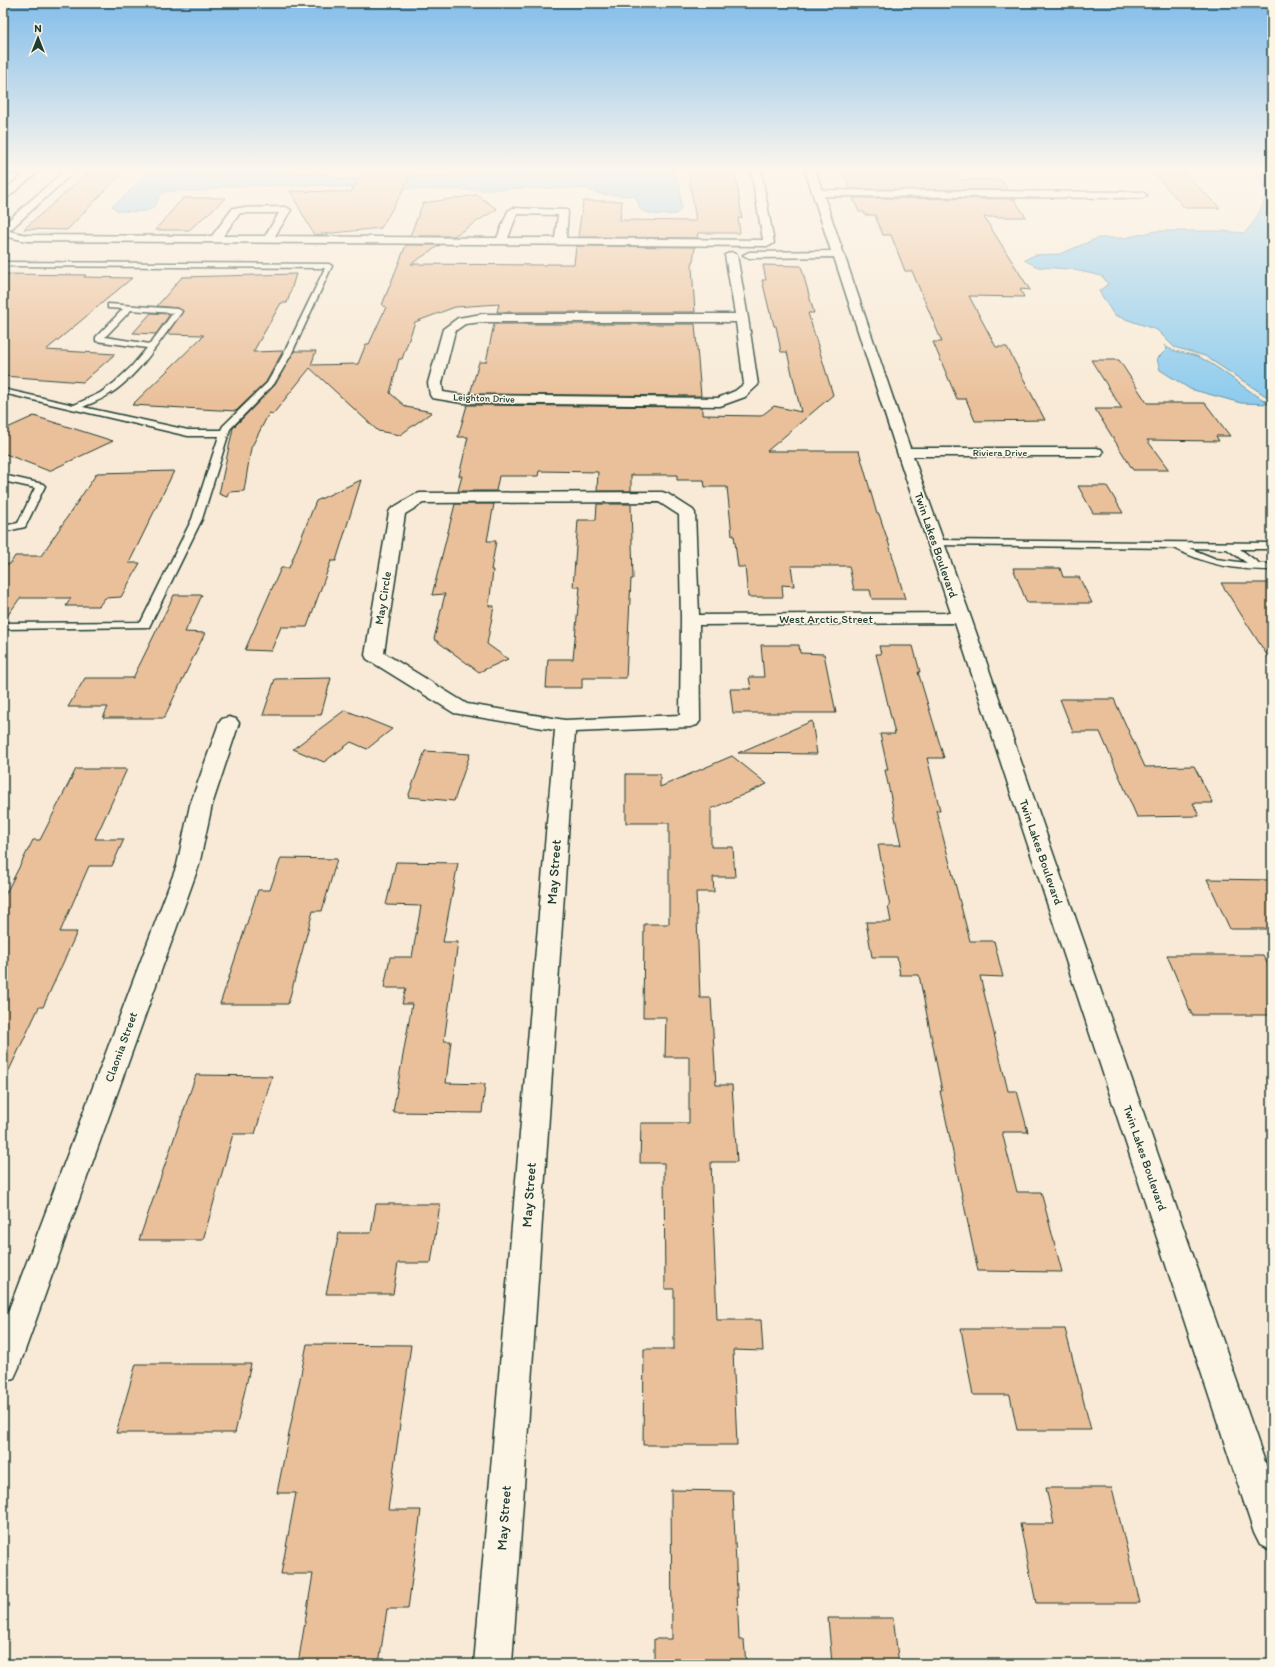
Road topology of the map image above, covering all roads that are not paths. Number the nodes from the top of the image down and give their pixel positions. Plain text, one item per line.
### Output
1 (27, 248) dead end
2 (44, 248) edge
3 (836, 248) edge
4 (838, 254) junction
5 (3, 264) edge
6 (111, 306) dead end
7 (129, 307) junction
8 (742, 318) junction
9 (151, 346) junction
10 (3, 391) edge
11 (76, 407) junction
12 (225, 433) junction
13 (904, 452) junction
14 (1096, 452) dead end
15 (3, 478) edge
16 (3, 530) edge
17 (936, 543) junction
18 (1175, 545) junction
19 (1229, 545) junction
20 (1272, 546) edge
21 (1258, 567) junction
22 (1272, 567) edge
23 (962, 618) junction
24 (690, 620) junction
25 (3, 626) edge
26 (230, 723) dead end
27 (565, 726) junction
28 (3, 1367) edge
29 (1272, 1533) edge
30 (493, 1664) edge

1 - 2 street
3 - 4 street, Twin Lakes Boulevard
4 - 8 street, Leighton Drive
4 - 13 street, Twin Lakes Boulevard
5 - 12 lane
6 - 7 lane
7 - 9 lane
7 - 9 lane
8 - 8 street, Leighton Drive
9 - 11 lane
10 - 11 lane
11 - 12 lane
12 - 25 lane
13 - 14 street, Riviera Drive
13 - 17 street, Twin Lakes Boulevard
15 - 16 lane
17 - 18 lane
17 - 23 street, Twin Lakes Boulevard
18 - 19 lane
18 - 21 lane
19 - 20 lane
19 - 21 lane
21 - 22 lane
23 - 24 street, West Arctic Street
23 - 29 street, Twin Lakes Boulevard
24 - 27 street, May Circle
24 - 27 street, May Circle
26 - 28 street, Claonia Street
27 - 30 street, May Street

